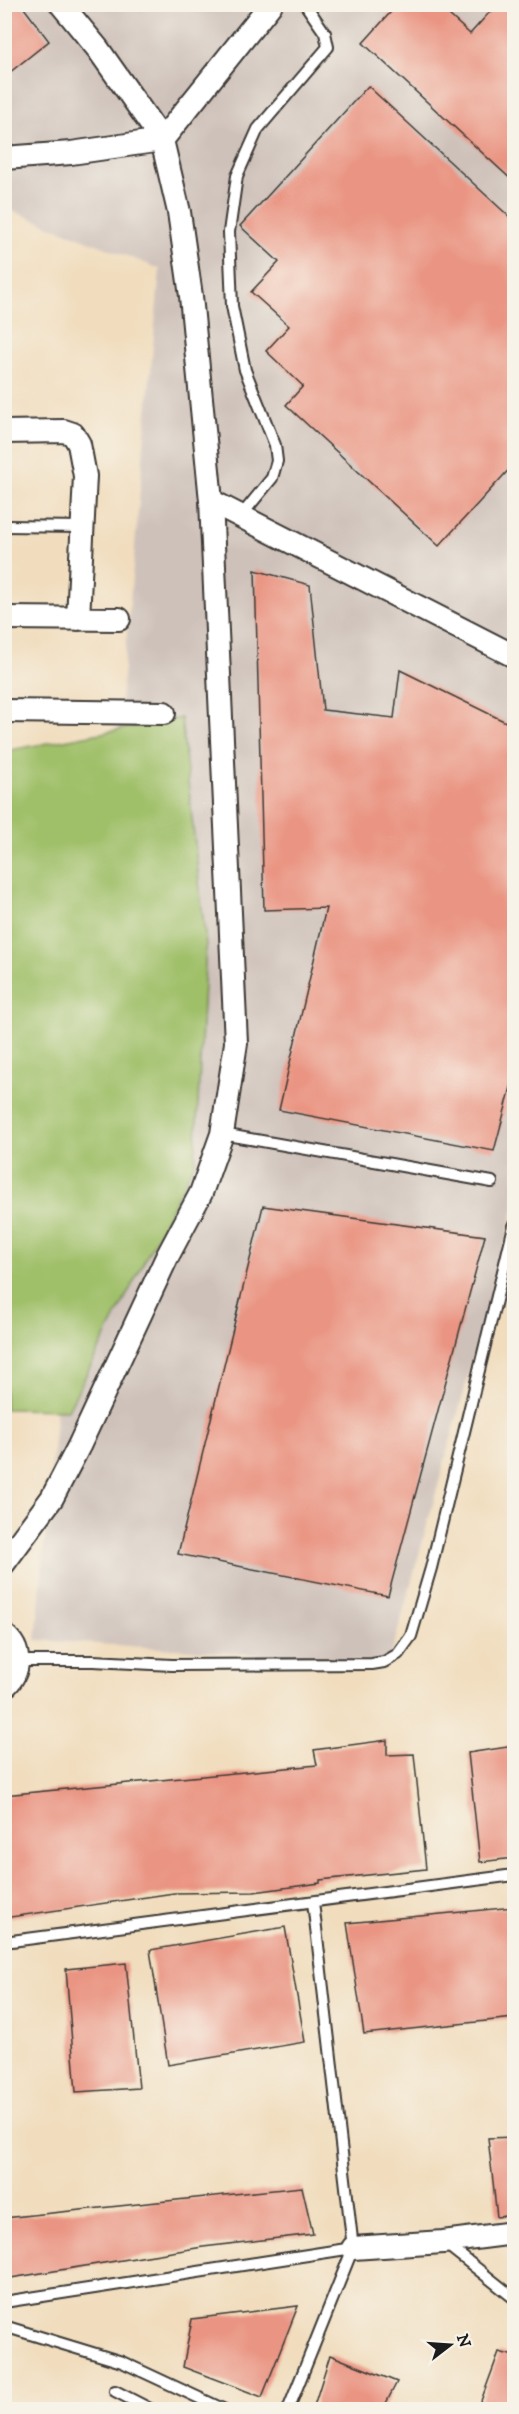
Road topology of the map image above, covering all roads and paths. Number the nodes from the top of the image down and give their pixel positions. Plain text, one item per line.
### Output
1 (61, 4) edge
2 (271, 4) edge
3 (305, 4) edge
4 (162, 140) junction
5 (4, 158) edge
6 (4, 432) edge
7 (212, 501) junction
8 (242, 516) junction
9 (4, 526) edge
10 (82, 527) junction
11 (4, 618) edge
12 (78, 619) junction
13 (118, 619) dead end
14 (514, 656) edge
15 (4, 711) edge
16 (164, 713) dead end
17 (222, 1134) junction
18 (492, 1182) dead end
19 (514, 1226) edge
20 (4, 1563) edge
21 (4, 1635) edge
22 (18, 1661) junction
23 (4, 1687) edge
24 (514, 1875) edge
25 (313, 1902) junction
26 (4, 1942) edge
27 (514, 2232) edge
28 (443, 2242) junction
29 (353, 2248) junction
30 (514, 2298) edge
31 (4, 2302) edge
32 (4, 2326) edge
33 (116, 2391) dead end
34 (152, 2409) edge
35 (225, 2409) edge
36 (288, 2409) edge

1 - 4 street
2 - 4 street
3 - 8 lane
4 - 5 street
4 - 7 street
6 - 10 street
7 - 8 street
7 - 17 street
8 - 14 street
9 - 10 lane
10 - 12 street
11 - 12 street
12 - 13 street
15 - 16 street
17 - 18 lane
17 - 20 street
19 - 22 lane
21 - 22 street
22 - 23 street
24 - 25 lane
25 - 26 lane
25 - 29 lane
27 - 28 street
28 - 29 street
28 - 30 lane
29 - 31 lane
29 - 36 lane
32 - 35 lane
33 - 34 lane

